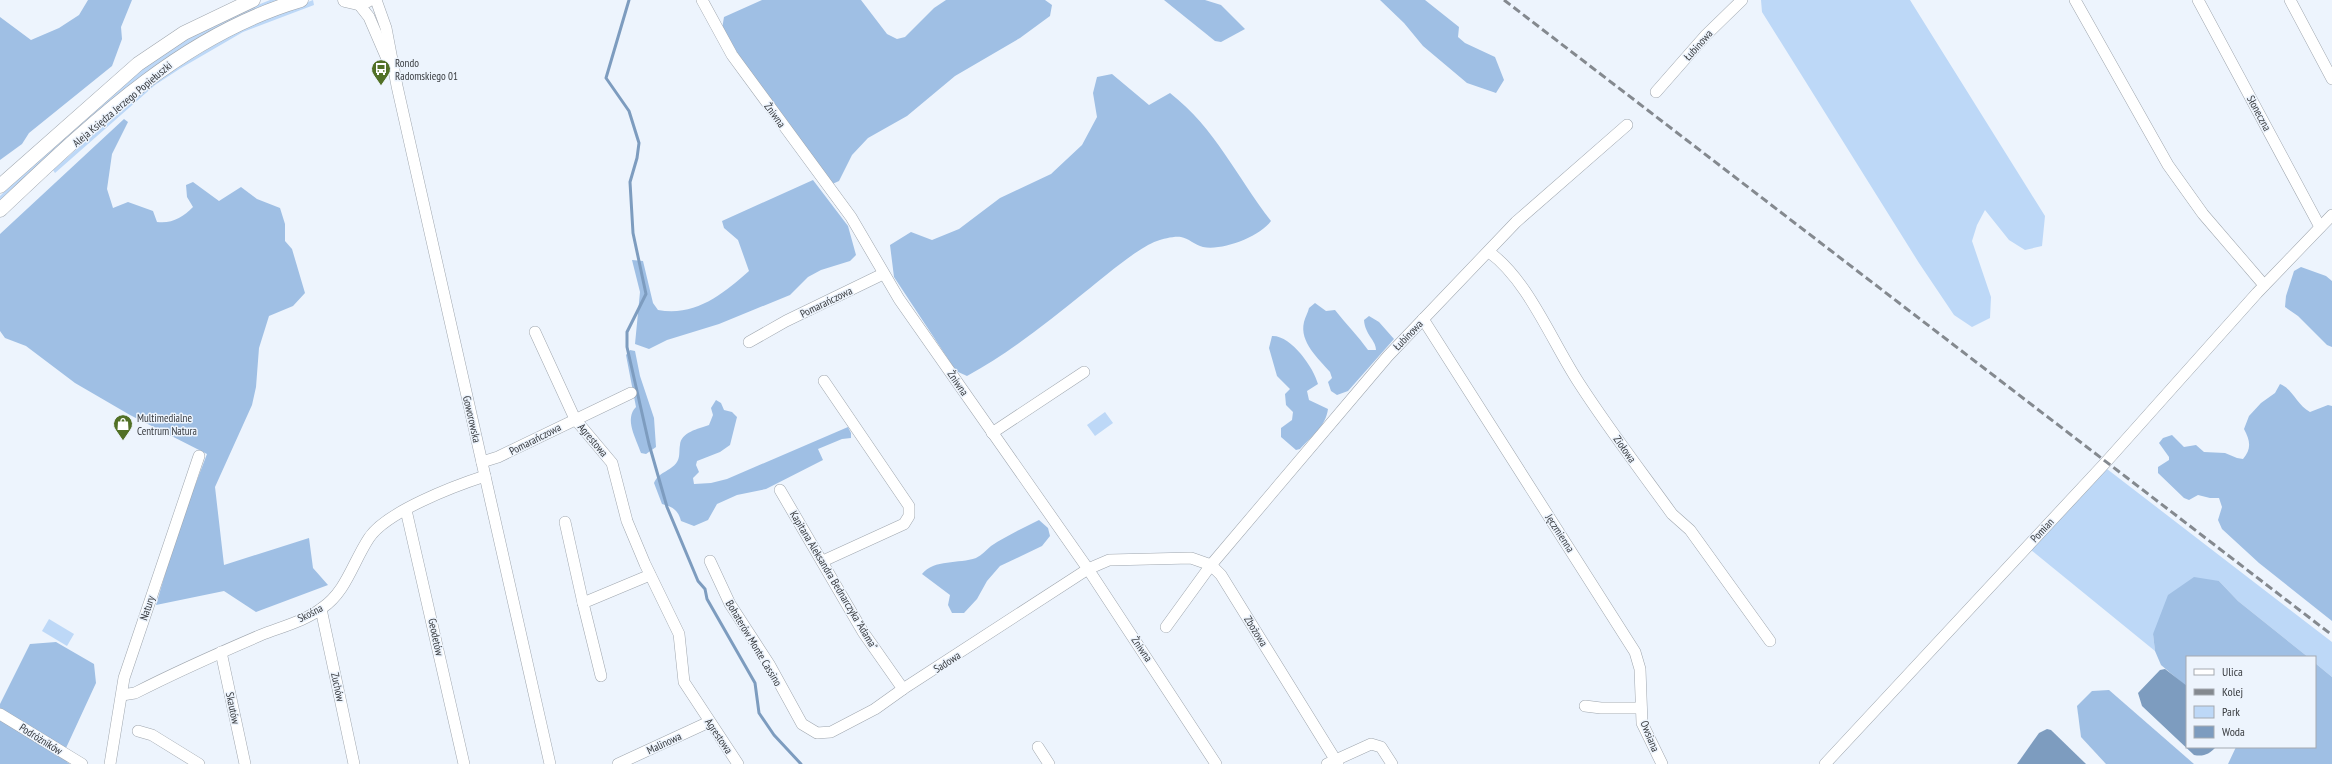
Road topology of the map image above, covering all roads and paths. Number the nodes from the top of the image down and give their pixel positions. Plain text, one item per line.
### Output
1 (253, 0) edge
2 (301, 0) edge
3 (376, 0) edge
4 (702, 0) edge
5 (1742, 0) edge
6 (2075, 0) edge
7 (2198, 0) edge
8 (2290, 0) edge
9 (357, 1) edge
10 (394, 73) junction
11 (2332, 79) edge
12 (1656, 92) dead end
13 (1627, 125) dead end
14 (0, 186) edge
15 (0, 210) edge
16 (2332, 215) edge
17 (2320, 227) junction
18 (1489, 252) junction
19 (883, 274) junction
20 (2260, 289) junction
21 (1423, 319) junction
22 (535, 332) dead end
23 (749, 342) dead end
24 (1084, 372) dead end
25 (824, 381) dead end
26 (631, 394) dead end
27 (575, 418) junction
28 (992, 433) junction
29 (199, 456) dead end
30 (482, 462) junction
31 (485, 476) junction
32 (780, 490) dead end
33 (406, 510) junction
34 (565, 522) dead end
35 (710, 561) dead end
36 (823, 561) junction
37 (1211, 565) junction
38 (1088, 569) junction
39 (650, 575) junction
40 (583, 603) junction
41 (321, 609) junction
42 (1166, 627) dead end
43 (1770, 641) dead end
44 (221, 652) junction
45 (601, 676) dead end
46 (903, 689) junction
47 (122, 695) junction
48 (1585, 706) dead end
49 (1641, 708) junction
50 (0, 714) edge
51 (709, 722) junction
52 (802, 724) joint
53 (138, 731) dead end
54 (1038, 747) dead end
55 (1333, 762) edge
56 (82, 764) edge
57 (110, 764) edge
58 (199, 764) edge
59 (245, 764) edge
60 (354, 764) edge
61 (464, 764) edge
62 (550, 764) edge
63 (618, 764) edge
64 (738, 764) edge
65 (1049, 764) edge
66 (1216, 764) edge
67 (1392, 764) edge
68 (1662, 764) edge
69 (1825, 764) edge

1 - 14 main road, Aleja Księdza Jerzego Popiełuszki
2 - 15 main road, Aleja Księdza Jerzego Popiełuszki
3 - 10 street, Goworowska
4 - 19 street, Żniwna
5 - 12 street, Łubinowa
6 - 20 street
7 - 17 street, Słoneczna
8 - 11 street
9 - 10 street, Goworowska
10 - 30 street, Goworowska
13 - 18 street, Łubinowa
16 - 17 street, Pomian
17 - 20 street, Pomian
18 - 21 street, Łubinowa
18 - 43 street, Ziołowa
19 - 23 street, Pomarańczowa
19 - 28 street, Żniwna
20 - 69 street, Pomian
21 - 37 street, Łubinowa
21 - 49 street, Jęczmienna
22 - 27 street, Agrestowa
24 - 28 street
25 - 36 street
26 - 27 street, Pomarańczowa
27 - 30 street, Pomarańczowa
27 - 39 street, Agrestowa
28 - 38 street, Żniwna
29 - 47 street, Natury
30 - 31 street, Goworowska
31 - 33 street, Skośna
31 - 62 street, Goworowska
32 - 36 street, Kapitana Aleksandra Bednarczyka "Adama"
33 - 41 street, Skośna
33 - 61 street, Geodetów
34 - 40 street
35 - 52 street, Bohaterów Monte Cassino
36 - 46 street, Kapitana Aleksandra Bednarczyka "Adama"
37 - 38 street, Sadowa
37 - 42 street
37 - 55 street, Zbożowa
38 - 46 street, Sadowa
38 - 66 street, Żniwna
39 - 40 street
39 - 51 street, Agrestowa
40 - 45 street
41 - 44 street, Skośna
41 - 60 street, Zuchów
44 - 47 street, Skośna
44 - 59 street, Skautów
46 - 52 street, Sadowa
47 - 57 street, Natury
48 - 49 street
49 - 68 street, Owsiana
50 - 56 street, Podróżników
51 - 63 street, Malinowa
51 - 64 street, Agrestowa
53 - 58 street
54 - 65 street
55 - 67 street

